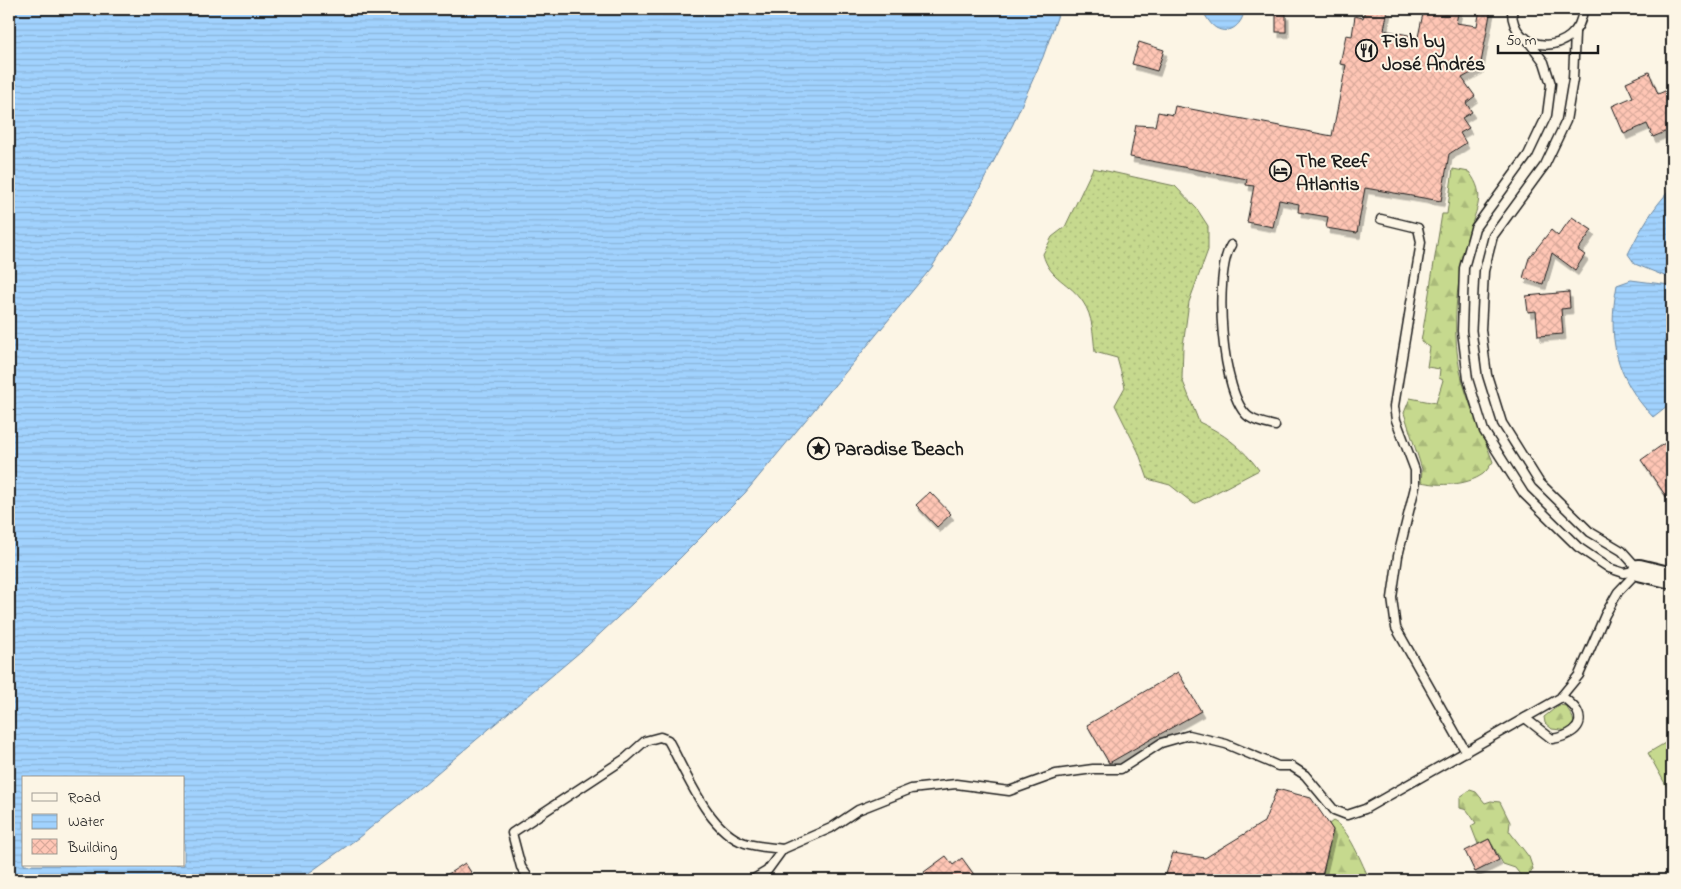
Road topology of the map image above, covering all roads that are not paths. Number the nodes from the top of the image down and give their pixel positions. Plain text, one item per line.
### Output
1 (1512, 9) edge
2 (1583, 9) edge
3 (1575, 33) junction
4 (1526, 38) junction
5 (1381, 219) dead end
6 (1231, 246) dead end
7 (1274, 426) dead end
8 (1638, 570) junction
9 (1672, 578) edge
10 (1562, 696) junction
11 (1525, 718) junction
12 (1466, 752) junction
13 (783, 849) junction
14 (526, 874) dead end
15 (752, 880) edge

1 - 4 lane
2 - 3 lane
3 - 4 lane
3 - 8 lane
4 - 8 lane
5 - 12 lane
6 - 7 lane
8 - 9 street
8 - 10 lane
10 - 11 lane
10 - 11 lane
11 - 12 lane
12 - 13 lane
13 - 14 lane
13 - 15 lane

